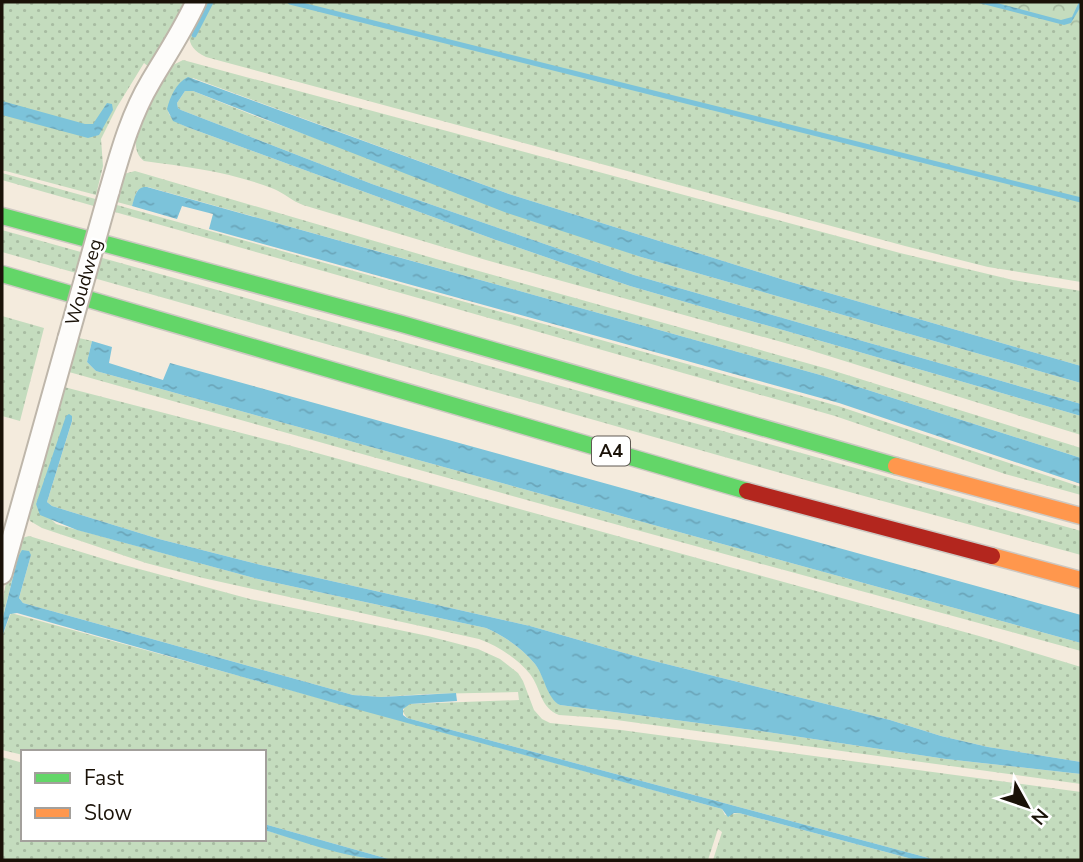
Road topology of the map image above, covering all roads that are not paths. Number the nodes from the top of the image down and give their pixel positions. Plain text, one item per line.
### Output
1 (196, 2) edge
2 (2, 216) edge
3 (91, 219) dead end
4 (116, 226) dead end
5 (181, 247) dead end
6 (2, 274) edge
7 (401, 324) junction
8 (1081, 516) edge
9 (2, 574) edge
10 (1081, 580) edge

1 - 9 street, Woudweg, bridge
2 - 7 highway
3 - 4 highway
5 - 7 highway
6 - 10 highway, A4
7 - 8 highway

